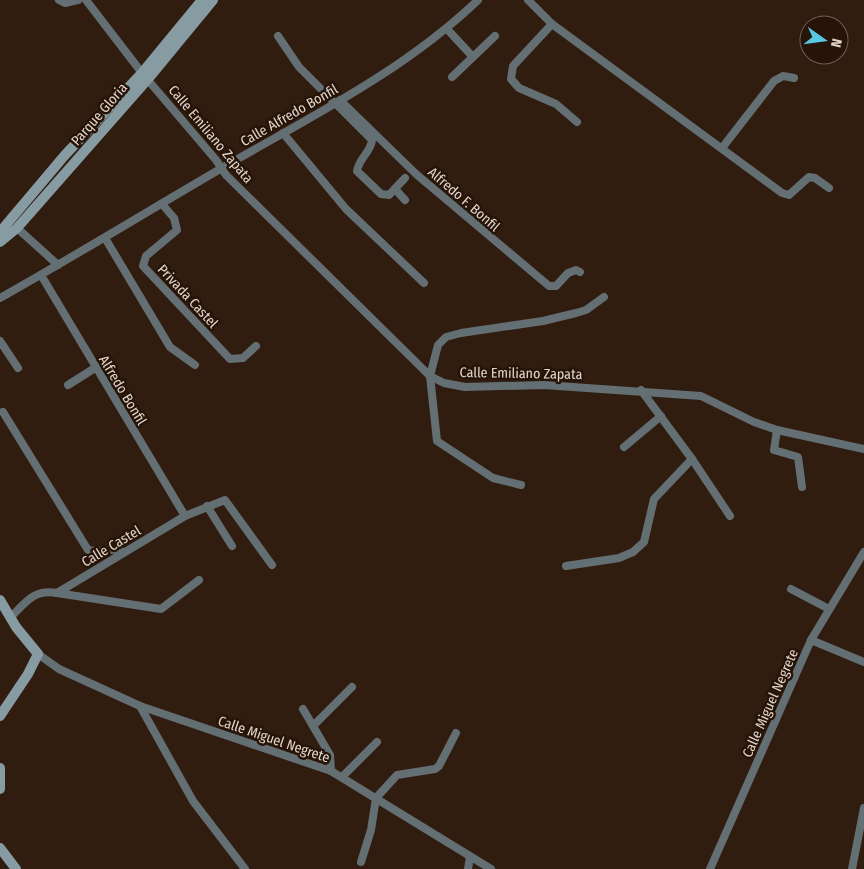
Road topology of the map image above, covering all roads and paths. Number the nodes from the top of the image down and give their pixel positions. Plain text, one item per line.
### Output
1 (59, 0) edge
2 (78, 0) edge
3 (86, 0) edge
4 (202, 0) edge
5 (213, 0) edge
6 (478, 0) edge
7 (528, 0) edge
8 (552, 24) junction
9 (447, 29) junction
10 (278, 36) dead end
11 (495, 36) dead end
12 (473, 57) junction
13 (145, 76) junction
14 (452, 77) dead end
15 (794, 78) dead end
16 (337, 102) junction
17 (577, 122) dead end
18 (284, 133) junction
19 (722, 148) junction
20 (65, 155) junction
21 (74, 163) junction
22 (222, 168) junction
23 (405, 178) dead end
24 (829, 188) dead end
25 (395, 189) junction
26 (405, 200) dead end
27 (162, 204) junction
28 (17, 228) junction
29 (0, 232) edge
30 (105, 238) junction
31 (0, 242) edge
32 (58, 265) junction
33 (580, 272) dead end
34 (41, 275) junction
35 (424, 283) dead end
36 (604, 297) dead end
37 (0, 298) edge
38 (0, 340) edge
39 (256, 346) dead end
40 (194, 365) dead end
41 (18, 368) dead end
42 (95, 368) junction
43 (430, 376) junction
44 (68, 384) dead end
45 (641, 390) junction
46 (3, 412) dead end
47 (661, 416) junction
48 (777, 430) junction
49 (624, 447) dead end
50 (864, 449) edge
51 (692, 459) junction
52 (521, 485) dead end
53 (802, 487) dead end
54 (207, 506) junction
55 (185, 516) junction
56 (730, 516) dead end
57 (232, 546) dead end
58 (124, 552) junction
59 (864, 552) edge
60 (272, 565) dead end
61 (566, 566) dead end
62 (200, 580) dead end
63 (790, 589) dead end
64 (57, 593) junction
65 (0, 600) edge
66 (829, 609) junction
67 (10, 617) junction
68 (811, 640) junction
69 (38, 654) junction
70 (864, 662) edge
71 (352, 687) dead end
72 (140, 706) junction
73 (303, 709) dead end
74 (0, 716) edge
75 (313, 726) junction
76 (456, 733) dead end
77 (377, 742) dead end
78 (0, 768) edge
79 (331, 772) junction
80 (342, 777) junction
81 (0, 789) edge
82 (376, 798) junction
83 (864, 808) edge
84 (0, 848) edge
85 (470, 857) junction
86 (361, 862) dead end
87 (16, 869) edge
88 (245, 869) edge
89 (468, 869) edge
90 (491, 869) edge
91 (710, 869) edge
92 (852, 869) edge

1 - 2 street
3 - 13 street, Calle Emiliano Zapata
4 - 13 main road, Parque Gloria
5 - 13 main road, Parque Gloria
6 - 9 street, Calle Alfredo Bonfil
7 - 8 street
8 - 17 street
8 - 19 street
9 - 12 street
9 - 16 street, Calle Alfredo Bonfil
10 - 16 street
11 - 12 street
12 - 14 street
13 - 20 main road, Parque Gloria
13 - 21 main road, Parque Gloria
13 - 22 street, Calle Emiliano Zapata
15 - 19 street
16 - 18 street, Calle Alfredo Bonfil
16 - 25 street
16 - 33 street, Alfredo F. Bonfil
18 - 22 street, Calle Alfredo Bonfil
18 - 35 street
19 - 24 street
20 - 21 main road
20 - 29 main road, Parque Gloria
21 - 28 main road, Parque Gloria
22 - 27 street, Calle Alfredo Bonfil
22 - 43 street, Calle Emiliano Zapata
23 - 25 street
25 - 26 street
27 - 30 street, Calle Alfredo Bonfil
27 - 39 street, Privada Castel
28 - 31 main road, Parque Gloria
28 - 32 street
30 - 32 street, Calle Alfredo Bonfil
30 - 40 street
32 - 34 street, Calle Alfredo Bonfil
34 - 37 street, Calle Alfredo Bonfil
34 - 42 street, Alfredo Bonfil
36 - 43 street
38 - 41 street
42 - 44 street
42 - 55 street, Alfredo Bonfil
43 - 45 street, Calle Emiliano Zapata
43 - 52 street
45 - 47 street
45 - 48 street, Calle Emiliano Zapata
46 - 58 street
47 - 49 street
47 - 51 street
48 - 50 street, Calle Emiliano Zapata
48 - 53 street
51 - 56 street
51 - 61 street
54 - 55 street, Calle Castel
54 - 57 street
54 - 60 street, Calle Castel
55 - 58 street, Calle Castel
58 - 64 street, Calle Castel
59 - 66 street, Calle Miguel Negrete
62 - 64 street
63 - 66 street
64 - 67 street, Calle Castel
65 - 67 main road
66 - 68 street, Calle Miguel Negrete
67 - 69 main road
68 - 70 street
68 - 91 street, Calle Miguel Negrete
69 - 72 street, Calle Miguel Negrete
69 - 74 main road
71 - 75 street
72 - 79 street, Calle Miguel Negrete
72 - 88 street
73 - 75 street
75 - 79 street
76 - 82 street
77 - 80 street
78 - 81 main road
79 - 80 street, Calle Miguel Negrete
80 - 82 street, Calle Miguel Negrete
82 - 85 street, Calle Miguel Negrete
82 - 86 street
83 - 92 street
84 - 87 main road
85 - 89 street
85 - 90 street, Calle Miguel Negrete

